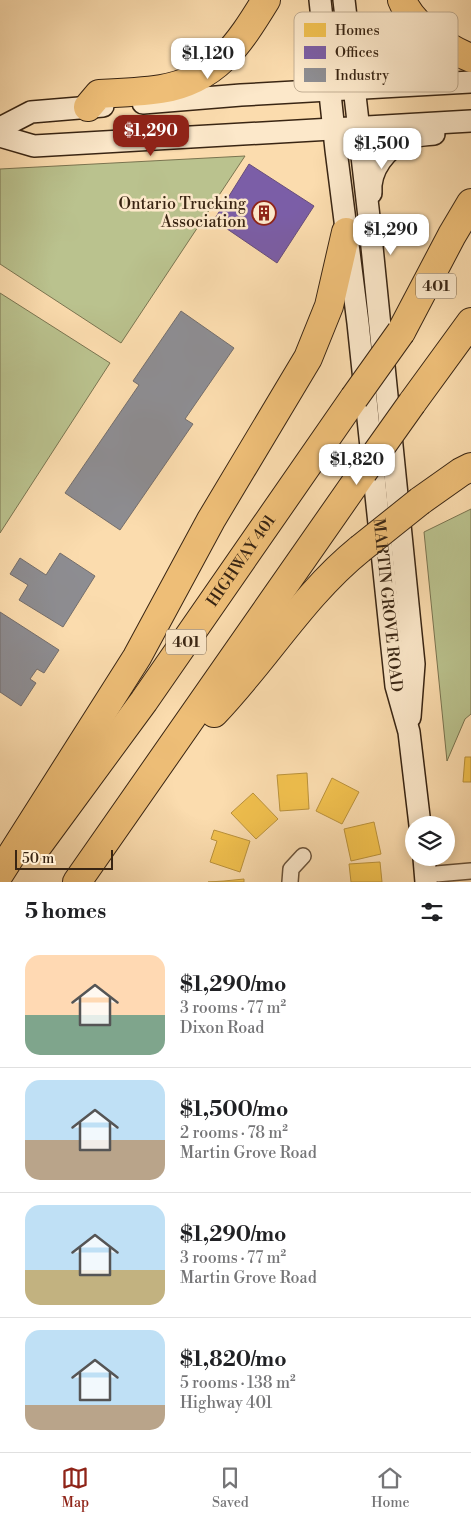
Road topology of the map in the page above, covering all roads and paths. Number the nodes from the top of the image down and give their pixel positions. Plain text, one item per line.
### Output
1 (266, 0) edge
2 (402, 0) edge
3 (411, 12) edge
4 (458, 51) edge
5 (471, 58) edge
6 (471, 82) edge
7 (458, 83) edge
8 (294, 92) edge
9 (330, 92) edge
10 (354, 92) edge
11 (88, 107) junction
12 (471, 121) edge
13 (359, 127) junction
14 (0, 128) edge
15 (334, 128) junction
16 (471, 132) edge
17 (0, 136) edge
18 (471, 204) edge
19 (369, 217) junction
20 (346, 232) junction
21 (471, 240) edge
22 (471, 322) edge
23 (401, 332) junction
24 (471, 467) edge
25 (409, 732) junction
26 (150, 778) junction
27 (419, 816) edge
28 (303, 856) dead end
29 (425, 871) edge
30 (471, 871) edge
31 (0, 874) edge
32 (12, 882) edge
33 (77, 882) edge
34 (290, 882) edge

1 - 11 highway
2 - 3 highway
4 - 5 highway
6 - 7 main road
8 - 11 main road
9 - 15 main road, MARTIN GROVE ROAD
10 - 13 main road, MARTIN GROVE ROAD
11 - 14 main road
12 - 13 main road
13 - 15 main road
13 - 19 main road, MARTIN GROVE ROAD
15 - 17 main road
15 - 20 main road, MARTIN GROVE ROAD
16 - 19 main road
18 - 23 highway
19 - 25 main road, MARTIN GROVE ROAD
20 - 25 main road, MARTIN GROVE ROAD
20 - 31 highway
21 - 23 highway, HIGHWAY 401 / 401
22 - 26 highway, bridge
23 - 32 highway, HIGHWAY 401 / 401, bridge
24 - 26 highway, bridge
25 - 27 main road, MARTIN GROVE ROAD
26 - 33 highway
28 - 34 street
29 - 30 street

